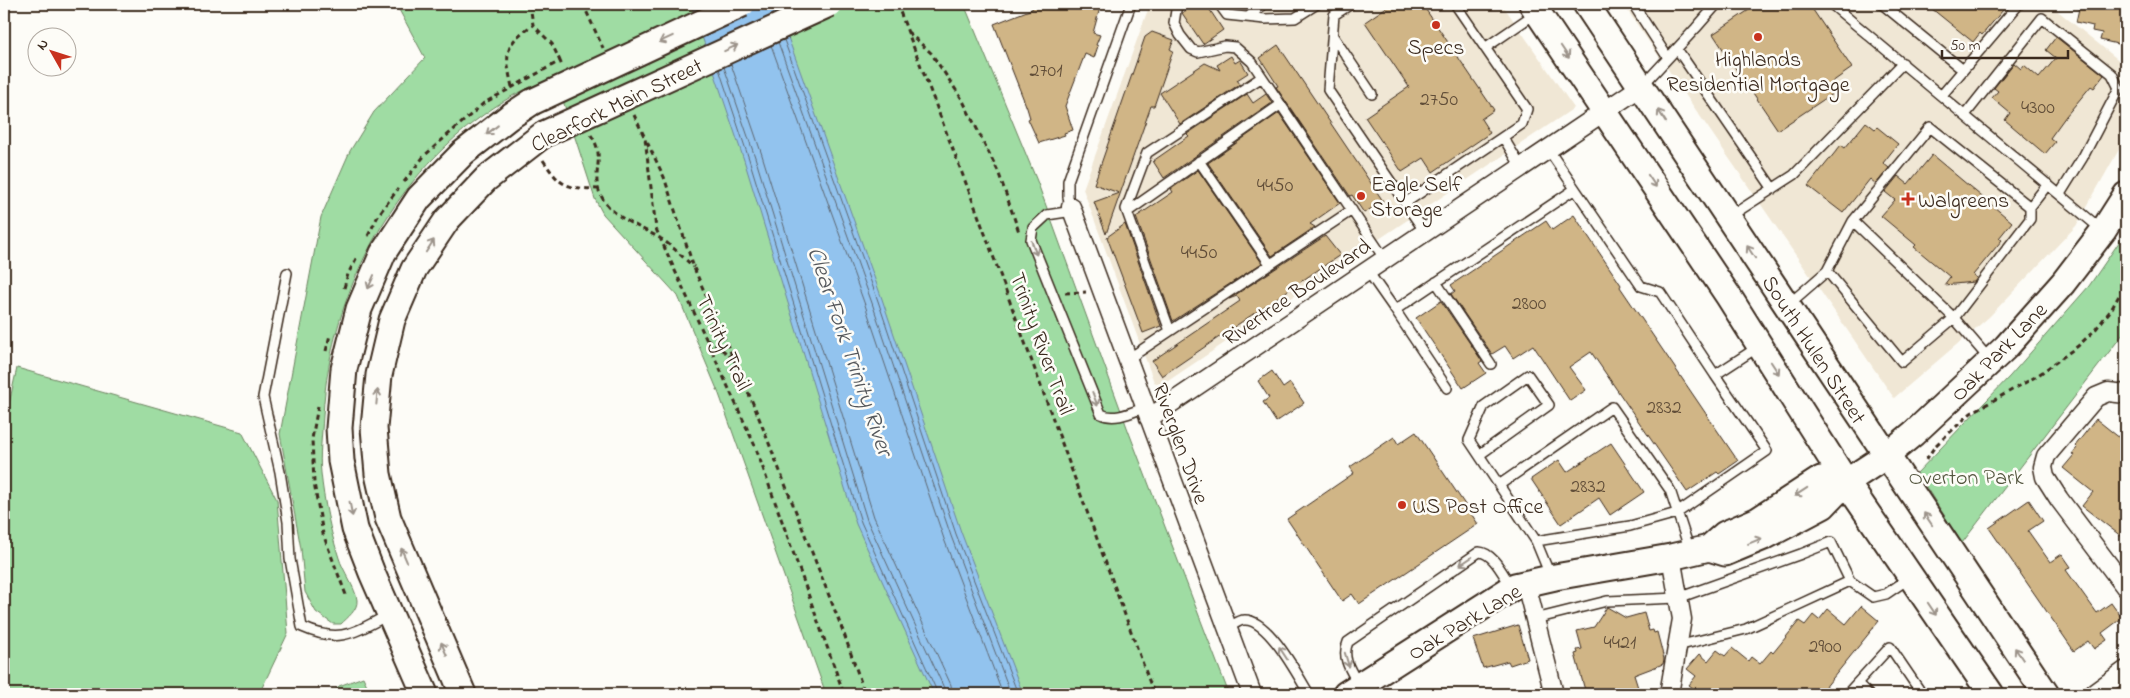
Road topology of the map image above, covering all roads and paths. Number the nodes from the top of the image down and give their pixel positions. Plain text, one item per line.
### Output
1 (530, 4) edge
2 (742, 4) edge
3 (829, 4) edge
4 (897, 4) edge
5 (1131, 4) edge
6 (1177, 4) edge
7 (1219, 4) edge
8 (1264, 4) edge
9 (1317, 4) edge
10 (1351, 4) edge
11 (1455, 4) edge
12 (1586, 4) edge
13 (1633, 4) edge
14 (1716, 4) edge
15 (1831, 4) edge
16 (1882, 4) edge
17 (2019, 4) edge
18 (584, 5) edge
19 (1534, 8) edge
20 (1248, 17) junction
21 (533, 25) junction
22 (908, 32) junction
23 (1332, 36) junction
24 (1486, 48) junction
25 (1677, 48) junction
26 (605, 52) dead end
27 (1668, 58) junction
28 (560, 61) dead end
29 (1903, 63) junction
30 (1963, 70) junction
31 (1262, 77) junction
32 (1642, 86) junction
33 (512, 87) dead end
34 (1372, 94) dead end
35 (1942, 95) junction
36 (1280, 105) junction
37 (1605, 112) junction
38 (633, 113) dead end
39 (1965, 115) junction
40 (591, 135) dead end
41 (1503, 137) junction
42 (645, 138) junction
43 (1548, 149) junction
44 (543, 159) dead end
45 (1199, 161) junction
46 (1521, 167) junction
47 (2048, 184) junction
48 (1575, 189) junction
49 (1773, 189) junction
50 (598, 190) junction
51 (2060, 194) junction
52 (2126, 195) edge
53 (1406, 203) junction
54 (2030, 207) junction
55 (1072, 209) junction
56 (1352, 210) junction
57 (1127, 212) junction
58 (1729, 218) junction
59 (1853, 221) junction
60 (2103, 231) junction
61 (1425, 232) junction
62 (1020, 233) dead end
63 (660, 238) junction
64 (1384, 258) junction
65 (1270, 264) junction
66 (694, 268) junction
67 (1367, 270) junction
68 (1827, 271) junction
69 (287, 274) dead end
70 (1436, 282) junction
71 (2126, 283) edge
72 (1051, 287) junction
73 (1103, 291) junction
74 (1787, 306) junction
75 (1395, 310) junction
76 (1954, 318) junction
77 (1170, 331) junction
78 (706, 339) junction
79 (1760, 346) junction
80 (734, 358) junction
81 (1128, 359) junction
82 (1991, 362) junction
83 (1491, 364) dead end
84 (1716, 375) junction
85 (1448, 388) dead end
86 (2126, 394) edge
87 (1148, 412) junction
88 (1479, 455) junction
89 (1886, 456) junction
90 (1926, 460) dead end
91 (1846, 482) junction
92 (1499, 485) junction
93 (1677, 513) junction
94 (1536, 541) junction
95 (1690, 553) junction
96 (1911, 577) junction
97 (1551, 578) junction
98 (1850, 581) junction
99 (1519, 586) junction
100 (2126, 588) edge
101 (1678, 598) junction
102 (423, 600) junction
103 (390, 614) junction
104 (1535, 619) junction
105 (1227, 628) junction
106 (1677, 646) junction
107 (2126, 670) edge
108 (1857, 683) junction
109 (2112, 689) edge
110 (1350, 692) edge
111 (425, 694) edge
112 (463, 694) edge
113 (844, 694) edge
114 (864, 694) edge
115 (1154, 694) edge
116 (1252, 694) edge
117 (1309, 694) edge
118 (1554, 694) edge
119 (1669, 694) edge
120 (1847, 694) edge
121 (1868, 694) edge
122 (1922, 694) edge
123 (1991, 694) edge
124 (2046, 694) edge
125 (2092, 694) edge

1 - 21 path
2 -> 103 street, Clearfork Main Street, bridge
102 -> 3 street, Clearfork Main Street, bridge
4 - 22 path, Trinity River Trail
5 - 55 lane
6 - 31 lane
7 - 20 lane
8 - 20 lane
9 - 20 lane
10 - 23 lane
11 - 24 lane
12 - 32 street, South Hulen Street
13 - 27 lane
14 - 25 lane
15 - 29 lane
16 - 30 lane
17 - 30 lane
18 - 26 path
19 - 24 lane
19 -> 37 street, South Hulen Street
21 - 28 path
21 - 33 path
22 - 62 path
22 - 115 path, Trinity River Trail
23 - 34 lane
23 - 53 lane
24 - 41 lane
25 - 27 lane
25 - 49 lane
27 - 32 lane
29 - 35 lane
29 - 49 lane
30 - 35 lane
31 - 36 lane
31 - 57 lane
32 - 37 street, Rivertree Boulevard
58 -> 32 street, South Hulen Street
35 - 39 lane
36 - 45 lane
36 - 56 lane
37 - 43 street, Rivertree Boulevard
37 -> 79 street, South Hulen Street
38 - 42 path, Trinity Trail
39 - 47 lane
39 - 51 lane
40 - 50 path
41 - 46 lane
41 - 53 lane
42 - 63 path, Trinity Trail
42 - 66 path
43 - 46 street, Rivertree Boulevard
43 - 48 lane
44 - 50 path
45 - 57 lane
45 - 65 lane
46 - 61 street, Rivertree Boulevard
47 - 51 lane
47 - 54 lane
48 - 70 lane
48 - 84 lane
49 - 58 lane
50 - 63 path
51 - 60 lane
52 - 60 street, Oak Park Lane
53 - 61 lane
54 - 59 lane
54 - 76 lane
55 -> 72 lane
55 - 73 street, Riverglen Drive
56 - 64 lane
56 - 65 lane
57 - 77 lane
74 -> 58 street, South Hulen Street
59 - 68 lane
59 - 76 lane
60 - 82 street, Oak Park Lane
61 - 64 street, Rivertree Boulevard
63 - 66 path
63 - 78 path, Trinity Trail
64 - 67 street, Rivertree Boulevard
65 - 77 lane
66 - 80 path
67 - 75 lane
67 - 87 street, Rivertree Boulevard
68 - 74 lane
68 - 76 lane
69 - 103 lane
70 - 75 lane
70 - 83 lane
71 - 90 path
72 - 73 path
72 -> 87 lane
73 - 81 street, Riverglen Drive
74 - 89 street, South Hulen Street
75 - 85 lane
76 - 82 lane
77 - 81 lane
78 - 80 path
78 - 113 path, Trinity Trail
79 - 84 lane
79 -> 91 street, South Hulen Street
80 - 114 path
81 - 87 street, Riverglen Drive
82 - 89 street, Oak Park Lane
84 - 93 lane
86 - 100 street
87 - 105 street, Riverglen Drive
88 - 88 lane
88 - 92 lane
89 - 91 street, Oak Park Lane
124 -> 89 street, South Hulen Street
91 - 95 street, Oak Park Lane
91 - 96 street, South Hulen Street
92 - 93 lane
92 - 94 lane
93 - 94 lane
93 - 95 lane
94 - 97 lane
95 - 97 street, Oak Park Lane
95 - 101 street
96 - 98 lane
96 -> 123 street, South Hulen Street
97 - 99 street, Oak Park Lane
98 - 101 lane
98 - 106 lane
99 - 104 street
99 - 110 street, Oak Park Lane
99 -> 110 lane
101 - 104 lane
101 - 106 street
102 - 103 street
112 -> 102 street, Clearfork Main Street
103 - 111 street, Clearfork Main Street
104 - 118 street
105 - 116 street, Riverglen Drive
117 -> 105 lane
106 - 119 street
107 - 109 street
108 - 120 lane
108 - 121 lane
108 - 122 lane
109 - 125 street

